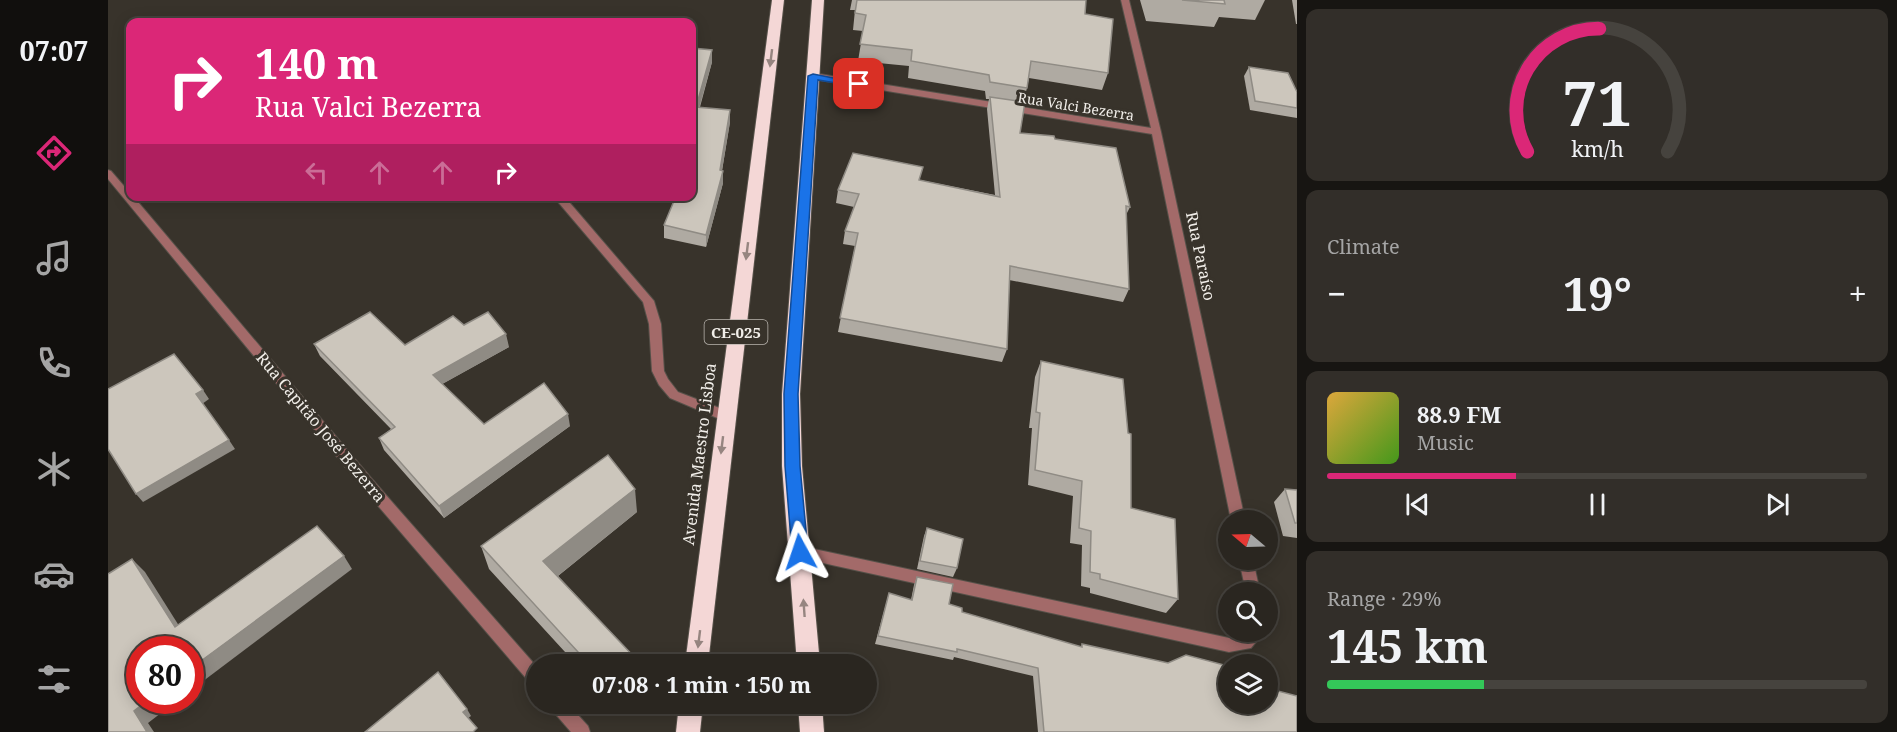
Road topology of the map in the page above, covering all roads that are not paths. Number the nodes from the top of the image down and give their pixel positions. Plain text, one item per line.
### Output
1 (778, 0) edge
2 (818, 0) edge
3 (1125, 0) edge
4 (813, 76) junction
5 (1156, 132) junction
6 (108, 173) edge
7 (126, 195) edge
8 (131, 201) edge
9 (562, 201) edge
10 (726, 416) junction
11 (1236, 510) edge
12 (800, 552) junction
13 (1246, 642) edge
14 (697, 654) edge
15 (807, 654) edge
16 (526, 666) edge
17 (567, 714) edge
18 (690, 714) edge
19 (811, 714) edge
20 (582, 732) edge
21 (688, 732) edge
22 (812, 732) edge

1 -> 10 highway, Avenida Maestro Lisboa / CE-025
2 - 4 highway
3 - 5 street, Rua Paraíso
4 - 5 street, Rua Valci Bezerra
4 - 12 highway
5 - 11 street, Rua Paraíso
6 - 7 street, Rua Capitão José Bezerra
8 - 16 street, Rua Capitão José Bezerra
9 - 10 street
10 -> 14 highway, Avenida Maestro Lisboa / CE-025
12 - 13 street
15 -> 12 highway
17 - 20 street
18 - 21 highway
19 - 22 highway

